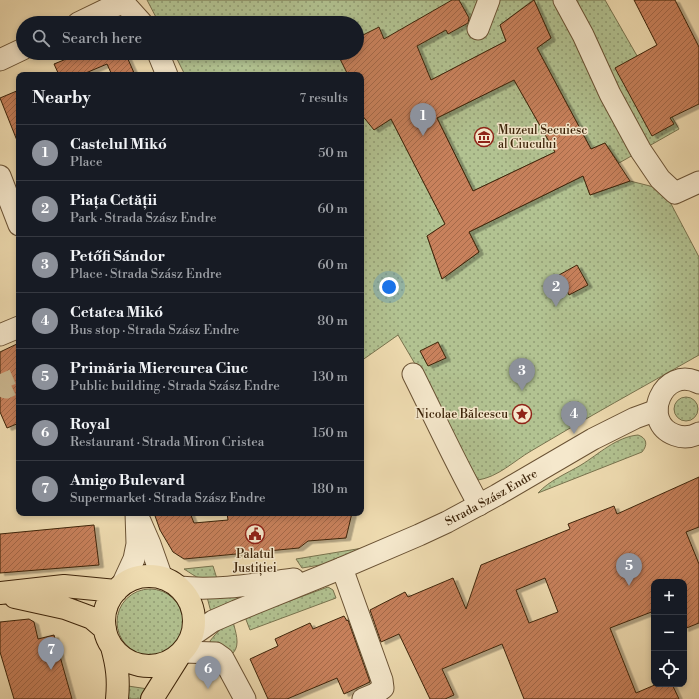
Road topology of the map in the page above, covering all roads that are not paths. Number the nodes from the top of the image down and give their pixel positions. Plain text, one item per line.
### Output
1 (489, 0) edge
2 (564, 0) edge
3 (124, 2) edge
4 (92, 16) edge
5 (136, 16) edge
6 (478, 29) dead end
7 (16, 52) edge
8 (0, 60) edge
9 (0, 176) edge
10 (699, 182) edge
11 (16, 217) edge
12 (16, 328) edge
13 (0, 335) edge
14 (413, 374) dead end
15 (698, 380) edge
16 (657, 410) junction
17 (699, 433) edge
18 (478, 505) junction
19 (136, 516) edge
20 (137, 516) edge
21 (342, 568) junction
22 (320, 576) junction
23 (170, 582) junction
24 (119, 588) junction
25 (0, 593) edge
26 (108, 638) junction
27 (185, 647) junction
28 (117, 699) edge
29 (152, 699) edge
30 (245, 699) edge
31 (363, 699) edge

1 - 6 street
2 - 10 street
3 - 4 street
3 - 5 street
7 - 8 street
9 - 11 street
12 - 13 street
14 - 18 street
15 - 16 street
16 - 17 street
16 - 18 street, Strada Szász Endre
18 - 21 street, Strada Szász Endre
19 - 24 street
20 - 23 street
21 - 22 street, Strada Szász Endre
21 - 31 street
22 - 23 street, Strada Szász Endre
22 - 27 street, Strada Szász Endre
23 - 24 main road
23 - 27 main road
24 - 25 main road
24 - 26 main road
25 - 26 main road
26 - 27 main road
26 - 28 main road
27 - 29 main road
27 - 30 street

